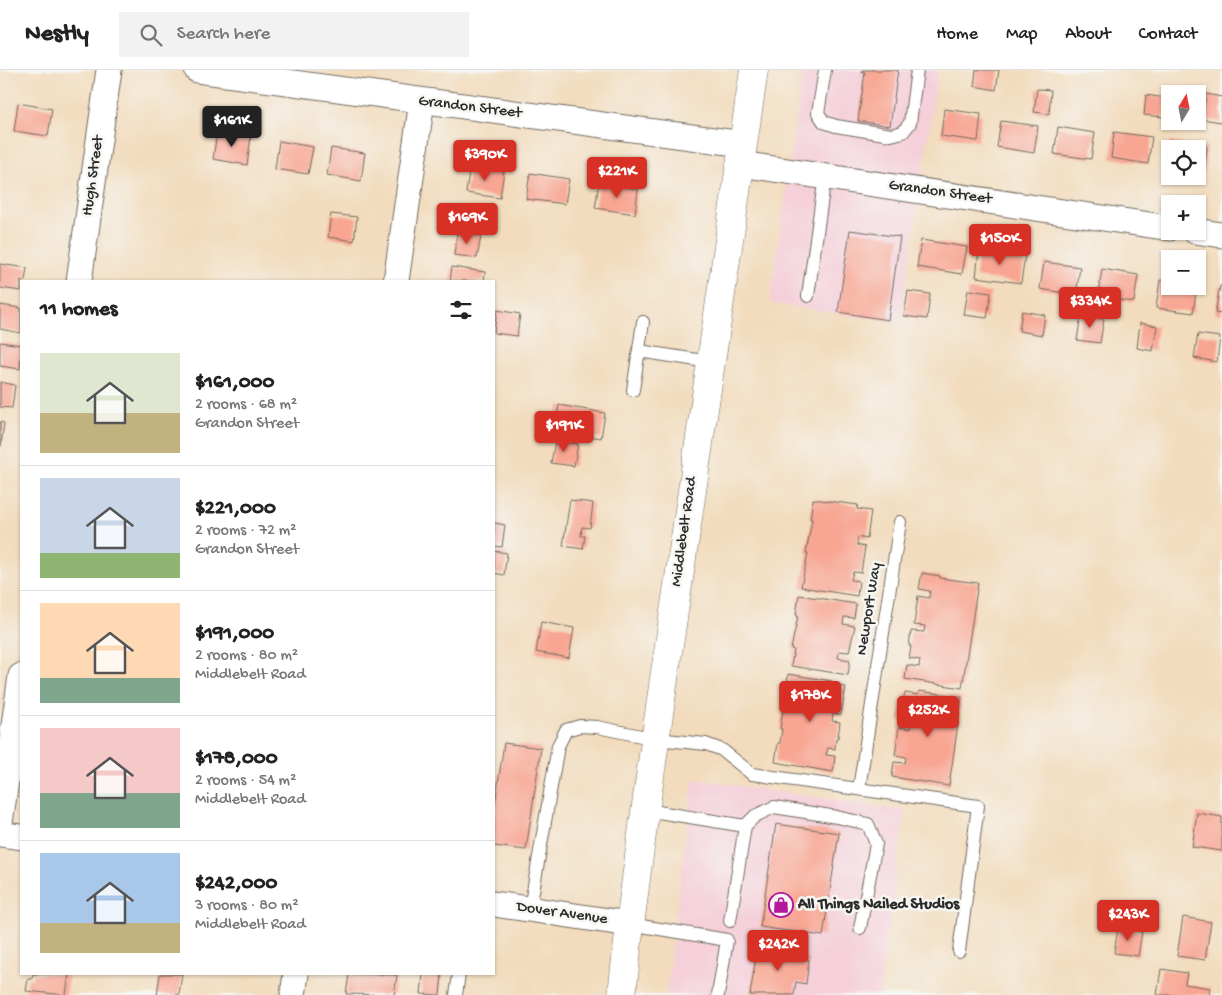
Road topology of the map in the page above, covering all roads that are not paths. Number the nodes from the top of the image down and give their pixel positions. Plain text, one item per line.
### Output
1 (109, 70) edge
2 (197, 70) edge
3 (754, 70) edge
4 (825, 70) edge
5 (917, 70) edge
6 (422, 101) junction
7 (742, 154) junction
8 (825, 176) junction
9 (1161, 227) edge
10 (1206, 233) edge
11 (1222, 235) edge
12 (79, 280) edge
13 (396, 280) edge
14 (808, 296) dead end
15 (643, 322) dead end
16 (639, 351) junction
17 (710, 362) junction
18 (634, 390) dead end
19 (900, 522) dead end
20 (20, 683) edge
21 (656, 739) junction
22 (859, 789) junction
23 (646, 810) junction
24 (0, 823) edge
25 (745, 826) junction
26 (0, 834) edge
27 (20, 837) edge
28 (495, 904) edge
29 (530, 909) junction
30 (730, 921) dead end
31 (629, 924) junction
32 (860, 928) dead end
33 (959, 951) dead end
34 (296, 975) edge
35 (459, 975) edge
36 (293, 995) edge
37 (456, 995) edge
38 (622, 995) edge
39 (718, 995) edge

1 - 12 street, Hugh Street
2 - 6 street, Grandon Street
3 - 7 main road, Middlebelt Road
4 - 5 lane
6 - 7 street, Grandon Street
6 - 13 street
7 - 8 street, Grandon Street
7 - 17 main road, Middlebelt Road
8 - 9 street, Grandon Street
8 - 14 lane
10 - 11 street
15 - 16 lane
16 - 17 lane
16 - 18 lane
17 - 21 main road, Middlebelt Road
19 - 22 lane, Newport Way
20 - 24 street
21 - 22 lane
21 - 23 main road, Middlebelt Road
21 - 29 lane
22 - 33 lane
23 - 25 lane
23 - 31 main road, Middlebelt Road
25 - 30 lane
25 - 32 lane
26 - 27 street
28 - 29 street, Dover Avenue
29 - 31 street, Dover Avenue
31 - 38 main road, Middlebelt Road
31 - 39 lane
34 - 36 street
35 - 37 lane

